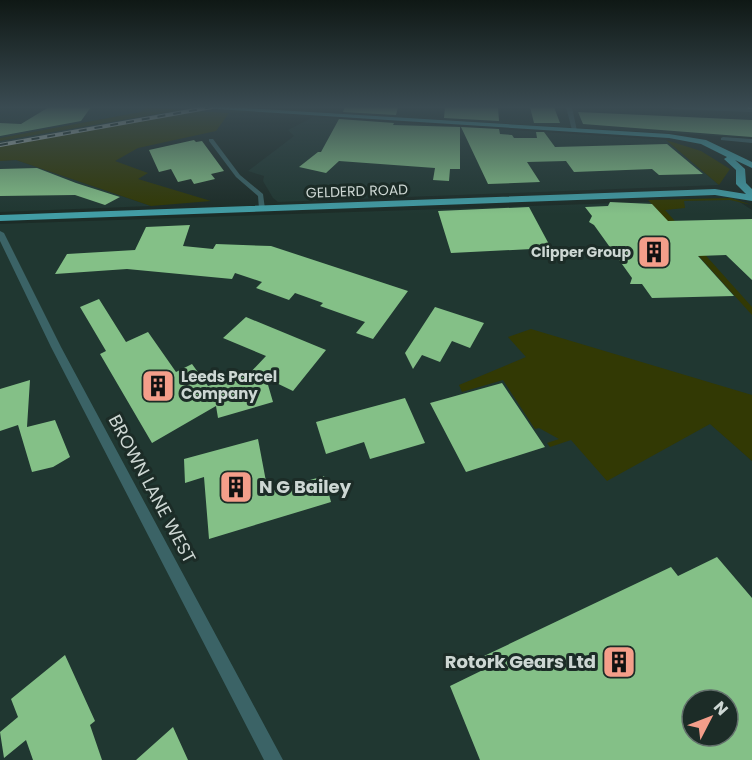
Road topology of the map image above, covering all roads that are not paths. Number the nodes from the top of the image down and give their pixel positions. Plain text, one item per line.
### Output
1 (213, 142) edge
2 (688, 142) edge
3 (704, 142) edge
4 (752, 165) edge
5 (752, 173) edge
6 (741, 180) junction
7 (715, 192) junction
8 (752, 196) edge
9 (262, 207) junction
10 (0, 218) edge
11 (0, 233) edge
12 (4, 250) edge
13 (274, 760) edge

1 - 9 street
2 - 6 main road
3 - 4 main road
5 - 6 main road, GELDERD ROAD
6 - 7 main road, GELDERD ROAD
6 - 8 main road
7 - 8 main road, GELDERD ROAD
7 - 9 main road, GELDERD ROAD
9 - 10 main road, GELDERD ROAD
11 - 12 street, BROWN LANE WEST
12 - 13 street, BROWN LANE WEST

